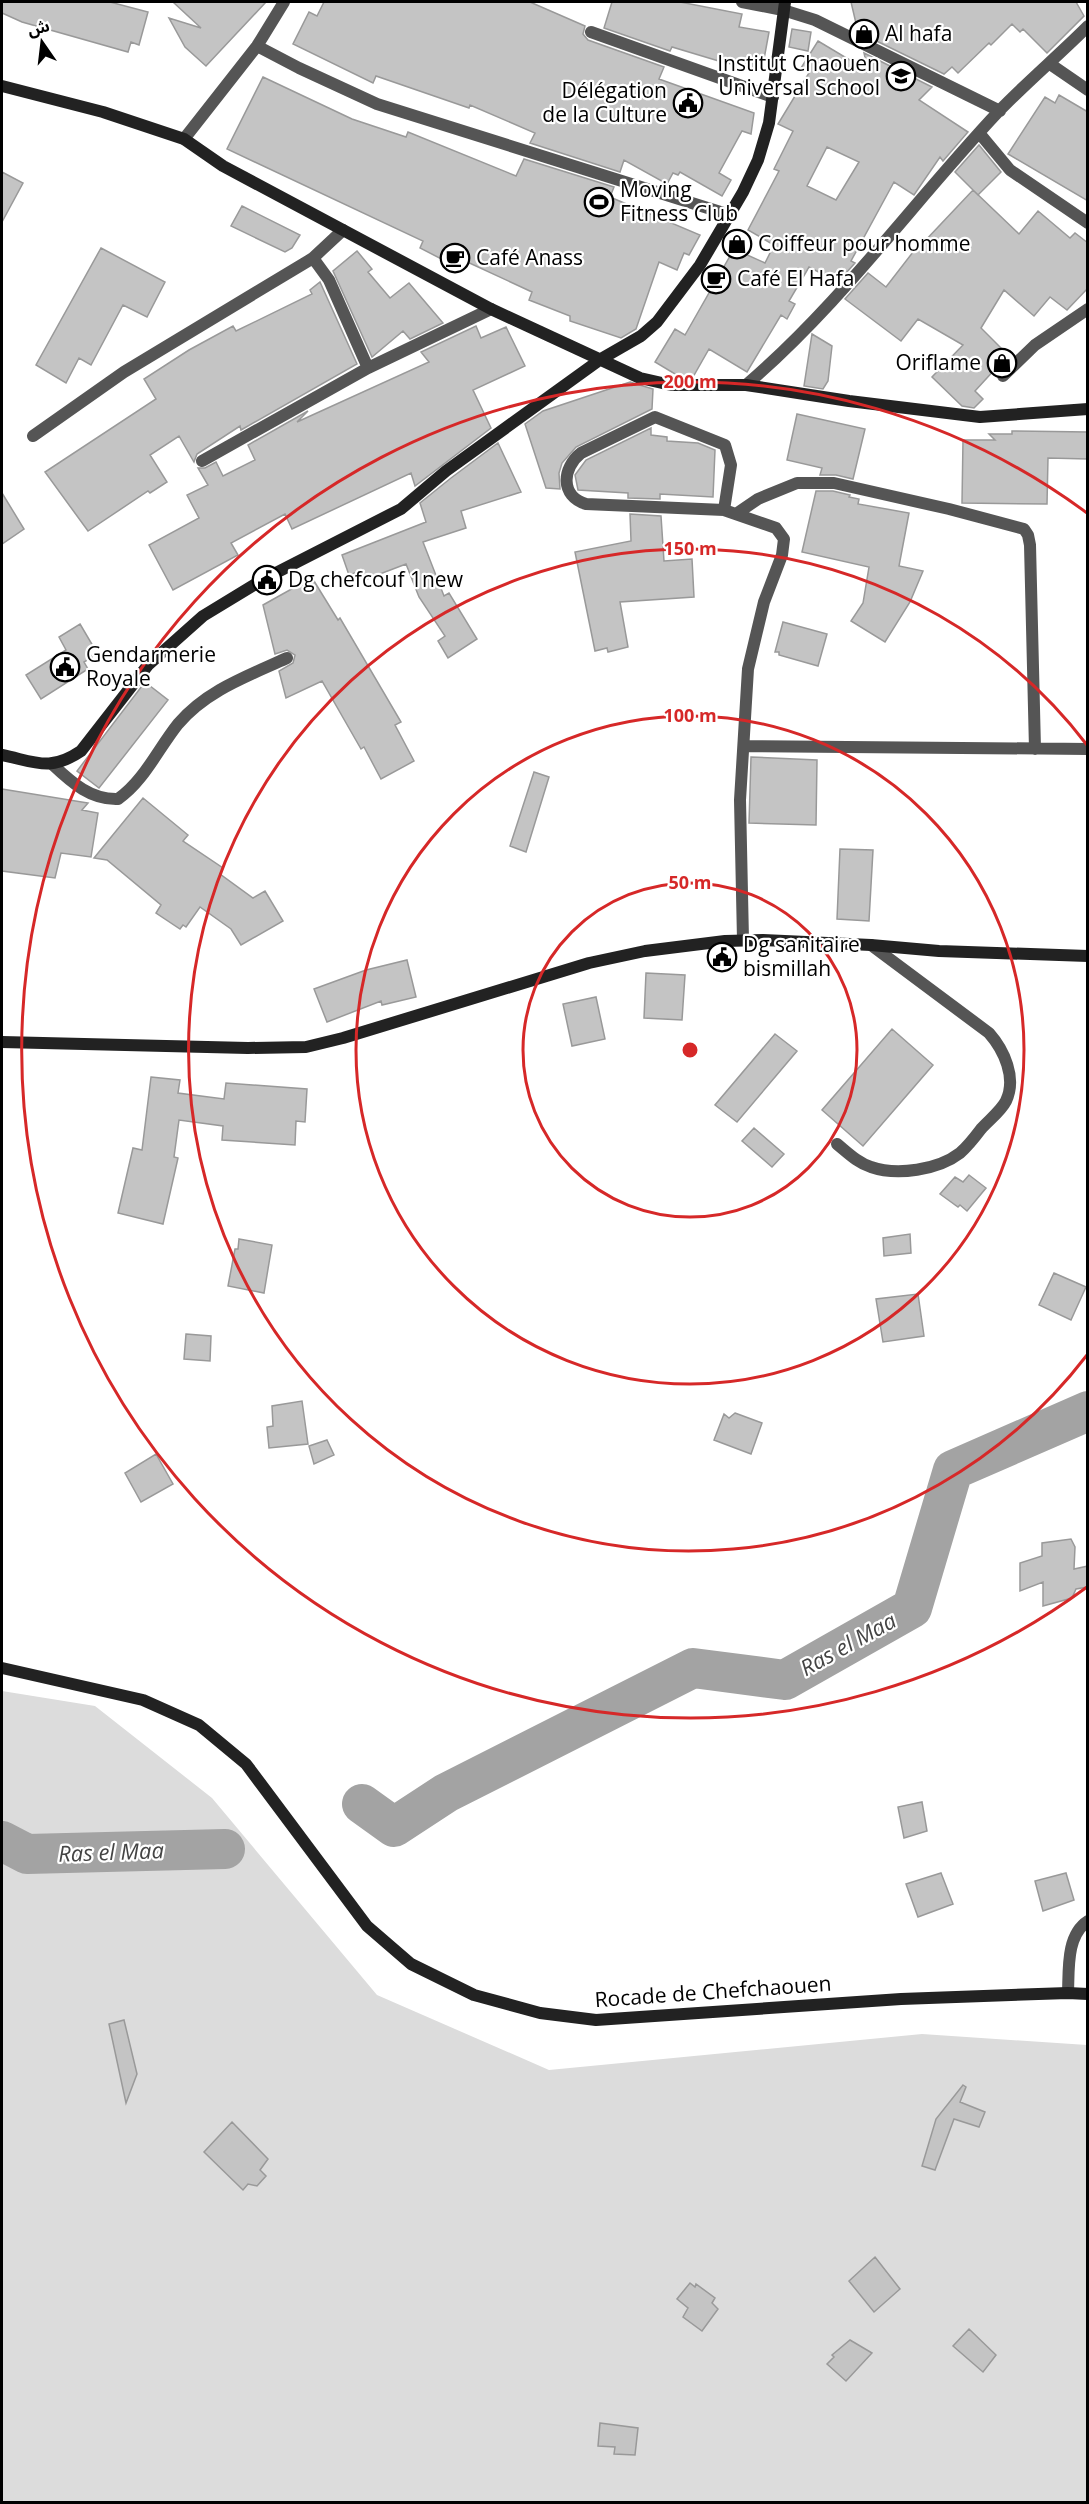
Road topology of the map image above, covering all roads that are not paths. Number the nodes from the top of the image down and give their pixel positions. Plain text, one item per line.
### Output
1 (284, 2) edge
2 (742, 2) edge
3 (784, 6) edge
4 (1088, 26) edge
5 (591, 32) dead end
6 (257, 46) junction
7 (1050, 64) junction
8 (2, 86) edge
9 (1088, 90) edge
10 (773, 97) junction
11 (1000, 111) junction
12 (980, 134) junction
13 (184, 139) junction
14 (730, 215) junction
15 (1088, 223) edge
16 (343, 230) junction
17 (312, 258) junction
18 (491, 309) junction
19 (1088, 309) edge
20 (601, 359) junction
21 (368, 368) junction
22 (1003, 376) dead end
23 (746, 385) junction
24 (1088, 409) edge
25 (33, 436) dead end
26 (202, 461) dead end
27 (730, 512) junction
28 (287, 658) dead end
29 (744, 746) junction
30 (1035, 749) junction
31 (1088, 749) edge
32 (2, 755) edge
33 (53, 765) junction
34 (743, 940) junction
35 (872, 945) junction
36 (1088, 956) edge
37 (2, 1042) edge
38 (837, 1144) dead end
39 (2, 1668) edge
40 (1088, 1921) edge
41 (1068, 1993) junction
42 (1088, 1995) edge

1 - 6 street
2 - 3 street
3 - 10 street
3 - 11 street
4 - 7 street
5 - 10 street
6 - 13 street
6 - 14 street
7 - 9 street
7 - 11 street
8 - 13 street
10 - 14 street
11 - 12 street
12 - 15 street
12 - 23 street
13 - 16 street
14 - 20 street
16 - 17 street
16 - 18 street
17 - 21 street
17 - 25 street
18 - 20 street
18 - 21 street
19 - 22 street
20 - 23 street
20 - 33 street
21 - 26 street
23 - 24 street
27 - 27 street
27 - 29 street
27 - 30 street
28 - 33 street
29 - 30 street
29 - 34 street
30 - 31 street
32 - 33 street
34 - 35 street
34 - 37 street
35 - 36 street
35 - 38 street
39 - 41 street, Rocade de Chefchaouen
40 - 41 street
41 - 42 street, Rocade de Chefchaouen

